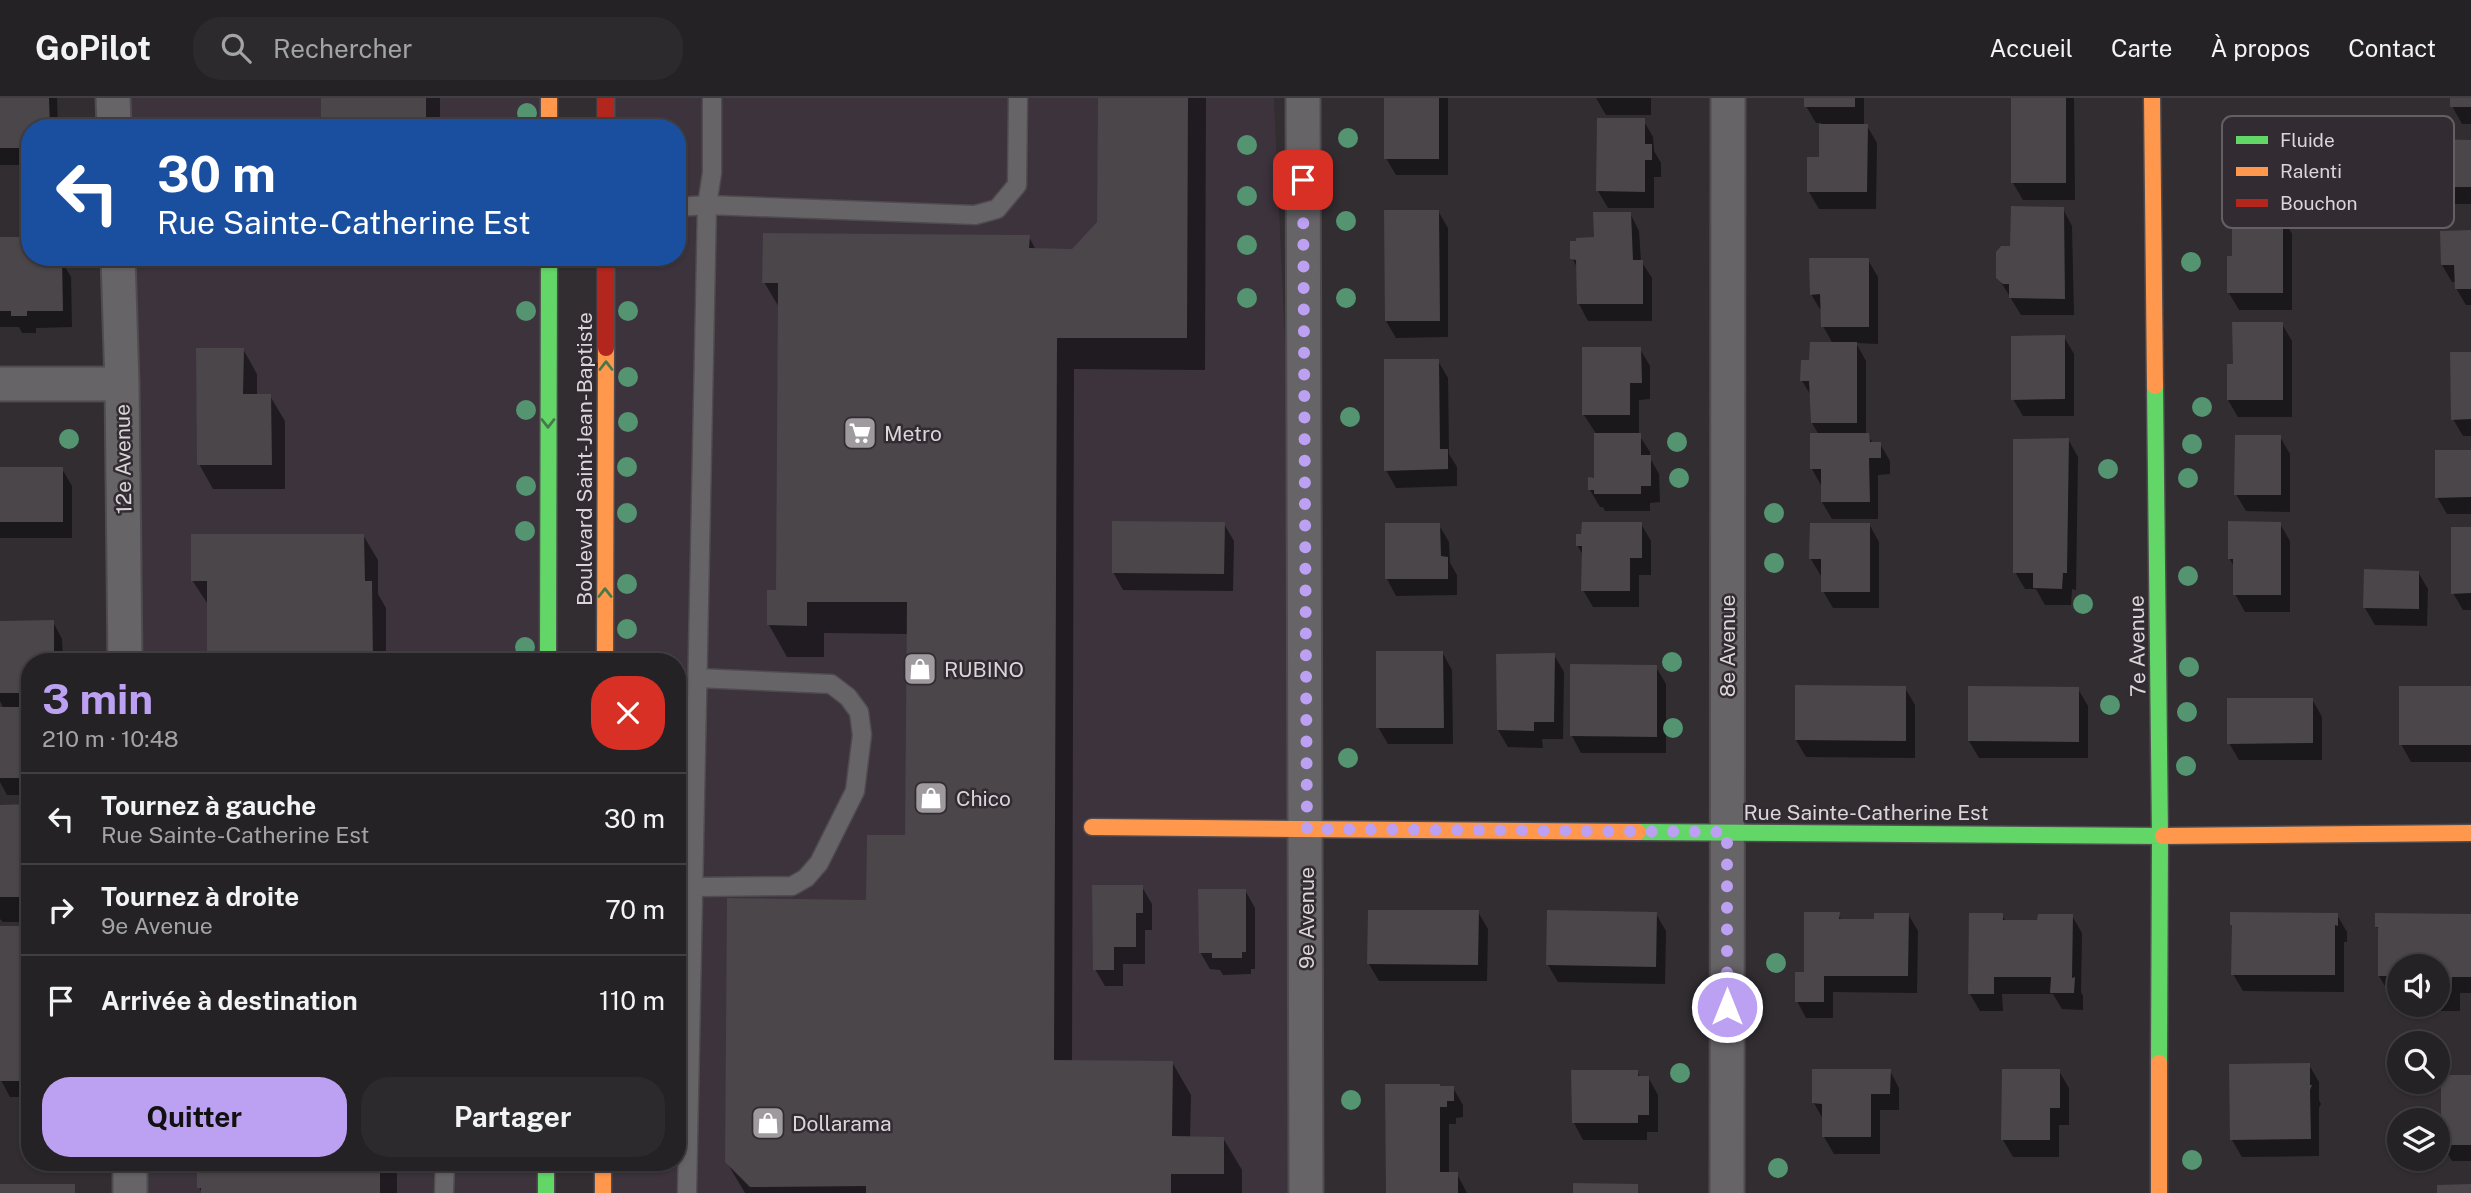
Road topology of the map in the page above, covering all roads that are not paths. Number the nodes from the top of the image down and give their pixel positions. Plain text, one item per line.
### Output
1 (113, 98) edge
2 (549, 98) edge
3 (606, 98) edge
4 (712, 98) edge
5 (1018, 98) edge
6 (1303, 98) edge
7 (1728, 98) edge
8 (2152, 98) edge
9 (114, 119) edge
10 (549, 119) edge
11 (606, 119) edge
12 (707, 205) junction
13 (686, 206) edge
14 (118, 266) edge
15 (549, 266) edge
16 (606, 266) edge
17 (0, 384) edge
18 (122, 384) junction
19 (125, 653) edge
20 (548, 653) edge
21 (605, 653) edge
22 (698, 678) junction
23 (1092, 827) dead end
24 (1307, 829) junction
25 (1727, 832) junction
26 (2471, 833) edge
27 (2160, 836) junction
28 (694, 887) junction
29 (130, 1171) edge
30 (445, 1171) edge
31 (547, 1171) edge
32 (603, 1171) edge
33 (130, 1193) edge
34 (444, 1193) edge
35 (546, 1193) edge
36 (603, 1193) edge
37 (687, 1193) edge
38 (1306, 1193) edge
39 (1727, 1193) edge
40 (2159, 1193) edge

1 - 9 street
2 - 10 street
3 - 11 street
4 - 12 lane
5 - 12 lane
6 - 24 street, 9e Avenue
7 - 25 street, 8e Avenue
8 - 27 street, 7e Avenue
12 - 13 lane
12 - 22 lane
14 - 18 street, 12e Avenue
15 -> 20 street, Boulevard Saint-Jean-Baptiste
21 -> 16 street, Boulevard Saint-Jean-Baptiste
17 - 18 street
18 - 19 street, 12e Avenue
22 - 28 lane
22 - 28 lane
23 - 24 street, Rue Sainte-Catherine Est
24 - 25 street, Rue Sainte-Catherine Est
24 - 38 street, 9e Avenue
25 - 27 street, Rue Sainte-Catherine Est
25 - 39 street, 8e Avenue
26 - 27 street, Rue Sainte-Catherine Est
27 - 40 street, 7e Avenue
28 - 37 lane
29 - 33 street
30 - 34 lane
31 - 35 street
32 - 36 street

